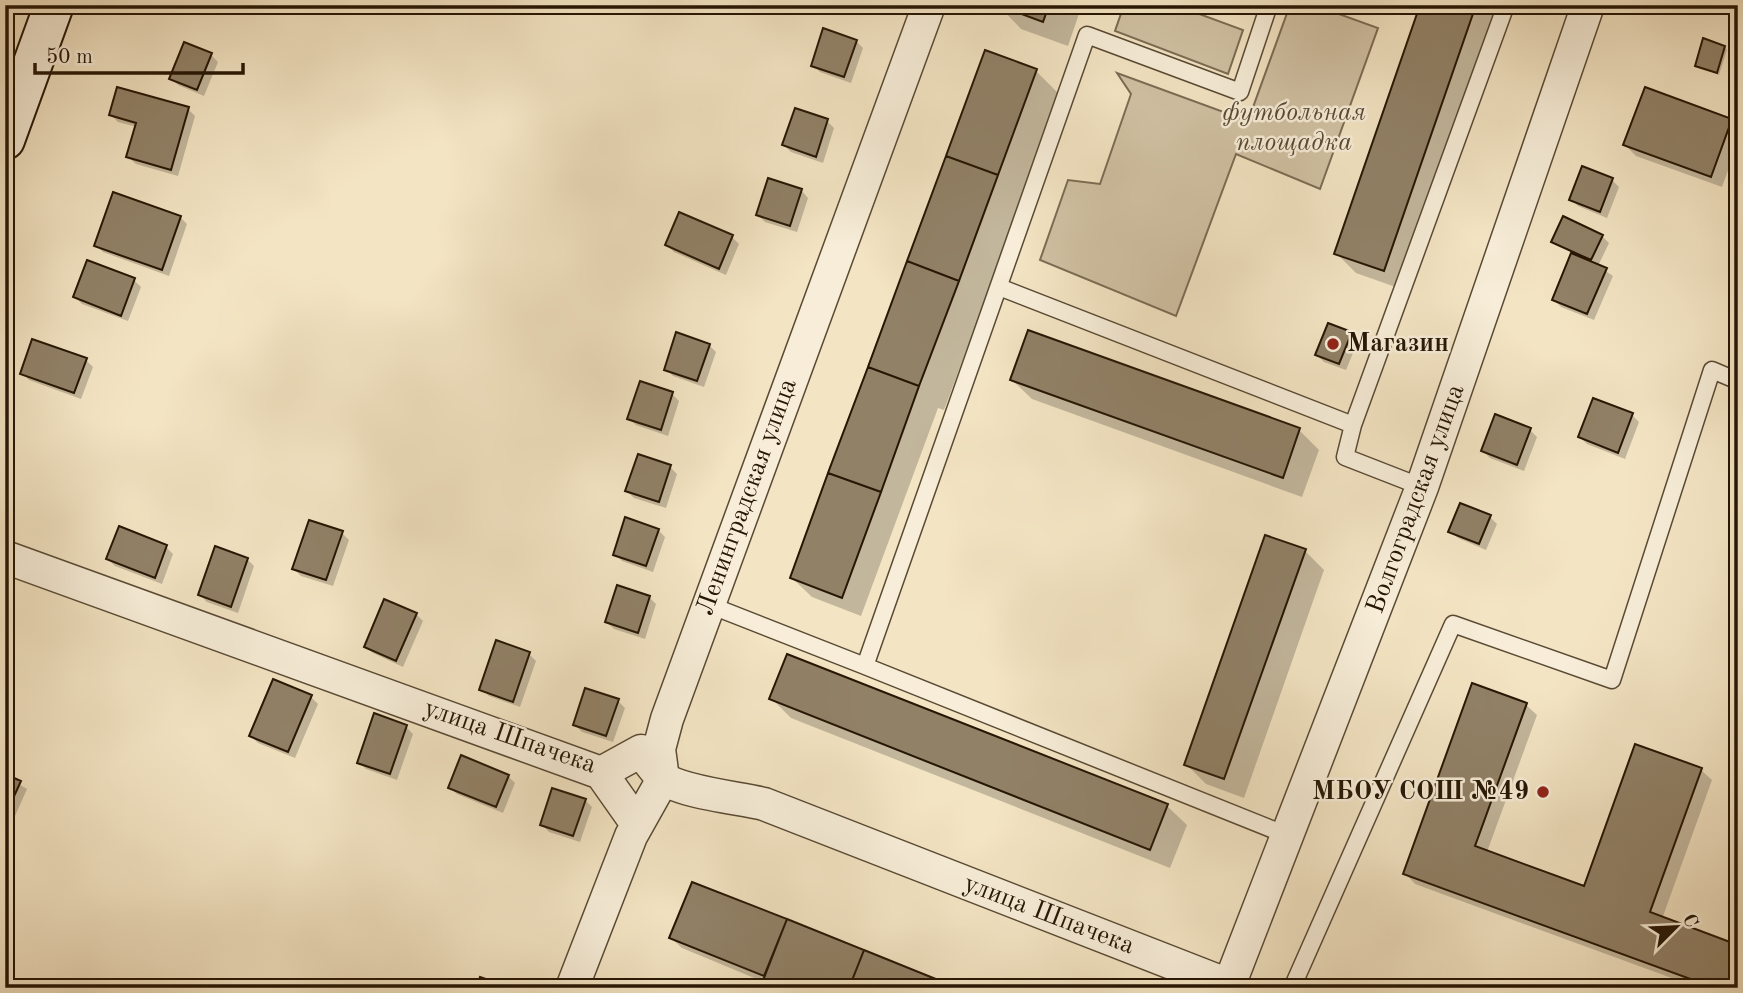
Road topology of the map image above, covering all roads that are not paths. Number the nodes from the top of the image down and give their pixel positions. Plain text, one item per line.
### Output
1 (54, 5) edge
2 (929, 5) edge
3 (1269, 5) edge
4 (1506, 5) edge
5 (1588, 5) edge
6 (5, 139) edge
7 (999, 287) junction
8 (1738, 381) edge
9 (1353, 425) junction
10 (1422, 488) junction
11 (5, 557) edge
12 (707, 604) junction
13 (865, 667) junction
14 (601, 772) junction
15 (663, 779) junction
16 (638, 824) junction
17 (1289, 836) junction
18 (1231, 987) edge
19 (572, 988) edge
20 (1292, 988) edge

1 - 6 street
2 - 12 street, Ленинградская улица
3 - 7 lane
4 - 9 lane
5 - 10 street, Волгоградская улица
7 - 9 lane
7 - 13 lane
8 - 20 lane
9 - 10 lane
10 - 17 street, Волгоградская улица
11 - 14 street, улица Шпачека
12 - 13 lane
12 - 15 street, Ленинградская улица
13 - 17 lane
14 - 15 street, улица Шпачека
14 - 16 street
15 - 16 street
15 - 18 street, улица Шпачека
16 - 19 street
17 - 18 street, Волгоградская улица

